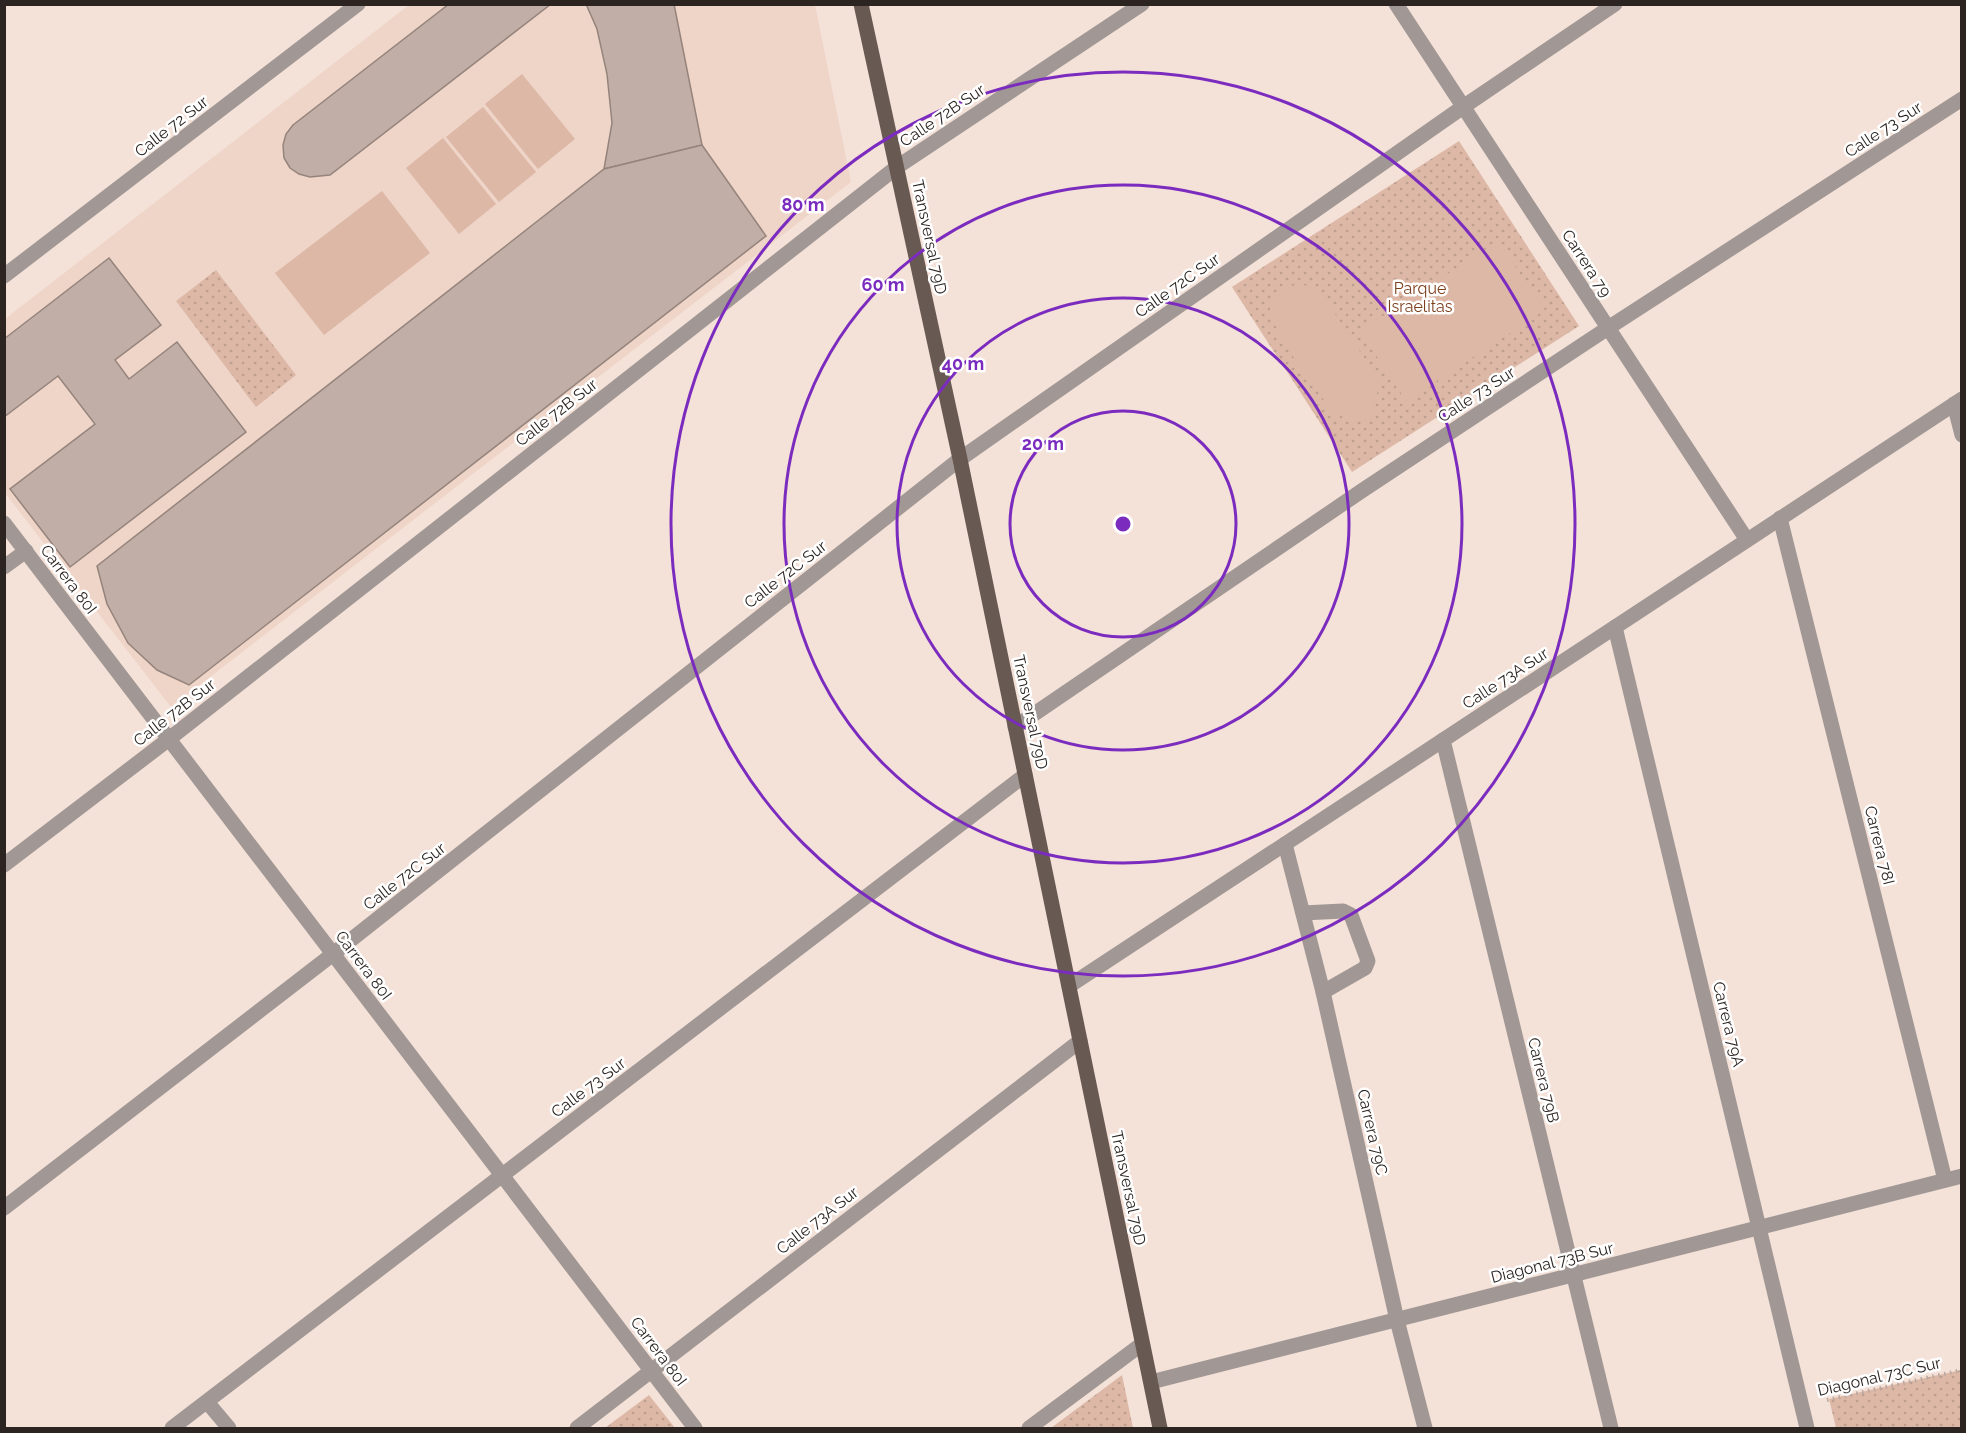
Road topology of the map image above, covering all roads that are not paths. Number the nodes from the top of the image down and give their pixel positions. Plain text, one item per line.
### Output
1 (358, 4) edge
2 (861, 4) edge
3 (1142, 4) edge
4 (1396, 4) edge
5 (1615, 4) edge
6 (1962, 99) edge
7 (1463, 107) junction
8 (897, 166) junction
9 (4, 276) edge
10 (1608, 328) junction
11 (1958, 402) edge
12 (1962, 435) edge
13 (960, 459) junction
14 (1780, 518) junction
15 (4, 524) edge
16 (1747, 540) junction
17 (26, 551) junction
18 (4, 567) edge
19 (1615, 627) junction
20 (1015, 727) junction
21 (169, 739) junction
22 (1443, 740) junction
23 (1025, 774) junction
24 (1285, 844) junction
25 (4, 865) edge
26 (1303, 913) junction
27 (333, 954) junction
28 (1069, 986) junction
29 (1323, 992) junction
30 (1080, 1041) junction
31 (502, 1176) junction
32 (1962, 1176) edge
33 (1945, 1180) junction
34 (4, 1208) edge
35 (1759, 1228) junction
36 (1574, 1274) junction
37 (1397, 1320) junction
38 (1143, 1344) junction
39 (651, 1371) junction
40 (1151, 1382) junction
41 (207, 1402) junction
42 (172, 1428) edge
43 (229, 1428) edge
44 (577, 1428) edge
45 (695, 1428) edge
46 (1029, 1428) edge
47 (1160, 1428) edge
48 (1425, 1428) edge
49 (1611, 1428) edge
50 (1808, 1428) edge

1 - 9 street, Calle 72 Sur
2 - 8 main road, Transversal 79D
3 - 8 street, Calle 72B Sur
4 - 7 street, Carrera 79
5 - 7 street, Calle 72C Sur
6 - 10 street, Calle 73 Sur
7 - 10 street, Carrera 79
7 - 13 street, Calle 72C Sur
8 - 13 main road, Transversal 79D
8 - 21 street, Calle 72B Sur
10 - 16 street, Carrera 79
10 - 20 street, Calle 73 Sur
11 - 12 street
11 - 14 street, Calle 73A Sur
13 - 20 main road, Transversal 79D
13 - 27 street, Calle 72C Sur
14 - 16 street, Calle 73A Sur
14 - 33 street, Carrera 78I
15 - 17 street, Carrera 80I
16 - 19 street, Calle 73A Sur
17 - 18 street
17 - 21 street, Carrera 80I
19 - 22 street, Calle 73A Sur
19 - 35 street, Carrera 79A
20 - 23 main road, Transversal 79D
21 - 25 street, Calle 72B Sur
21 - 27 street, Carrera 80I
22 - 24 street, Calle 73A Sur
22 - 36 street, Carrera 79B
23 - 28 main road, Transversal 79D
23 - 31 street, Calle 73 Sur
24 - 26 street, Carrera 79C
24 - 28 street, Calle 73A Sur
26 - 29 street, Carrera 79C
26 - 29 street
27 - 31 street, Carrera 80I
27 - 34 street, Calle 72C Sur
28 - 30 main road, Transversal 79D
29 - 37 street, Carrera 79C
30 - 38 main road, Transversal 79D
30 - 39 street, Calle 73A Sur
31 - 39 street, Carrera 80I
31 - 41 street, Calle 73 Sur
32 - 33 street, Diagonal 73B Sur
33 - 35 street, Diagonal 73B Sur
35 - 36 street, Diagonal 73B Sur
35 - 50 street, Carrera 79A
36 - 37 street, Diagonal 73B Sur
36 - 49 street, Carrera 79B
37 - 40 street, Diagonal 73B Sur
37 - 48 street, Carrera 79C
38 - 40 main road, Transversal 79D
38 - 46 street
39 - 44 street, Calle 73A Sur
39 - 45 street, Carrera 80I
40 - 47 main road, Transversal 79D
41 - 42 street, Calle 73 Sur
41 - 43 street

